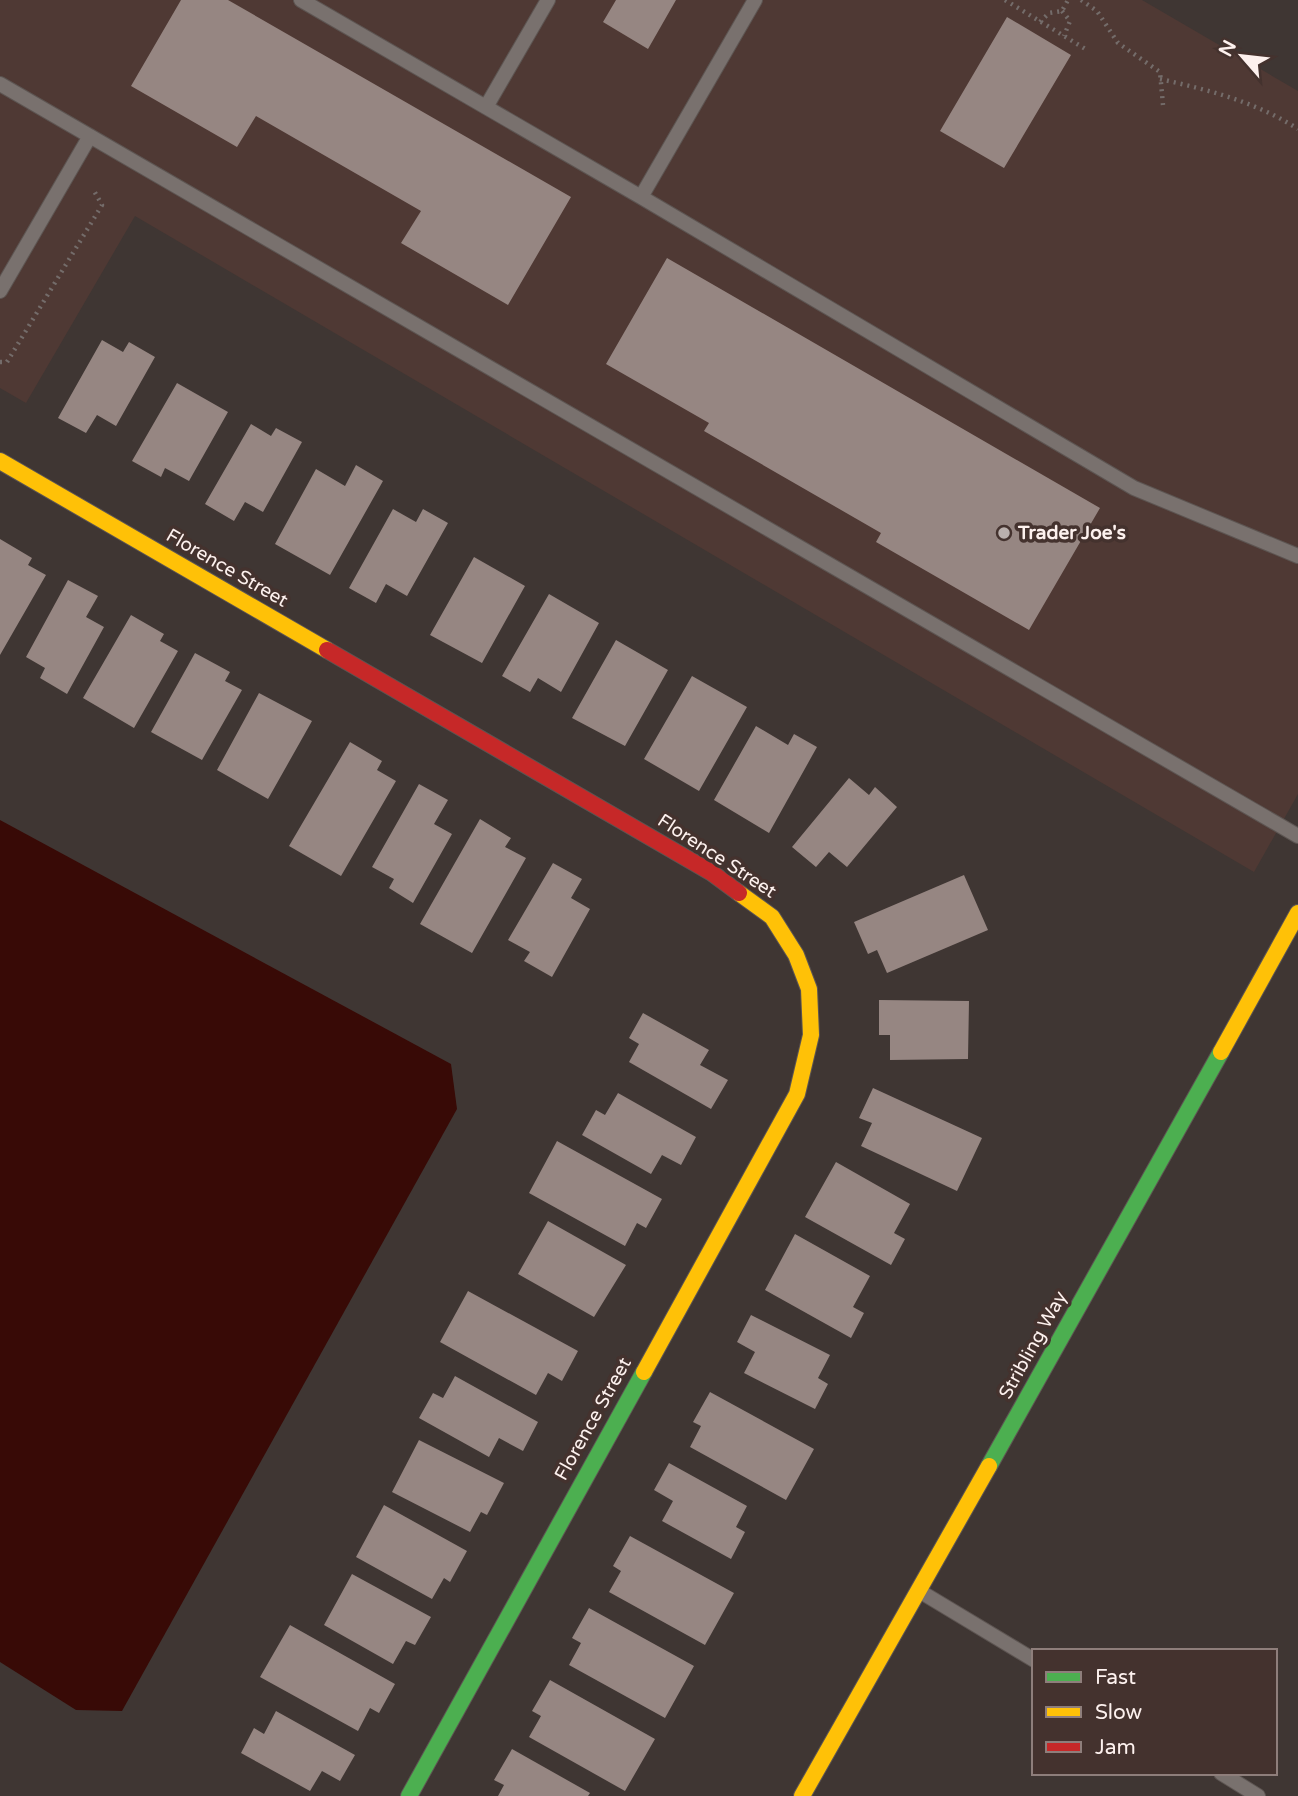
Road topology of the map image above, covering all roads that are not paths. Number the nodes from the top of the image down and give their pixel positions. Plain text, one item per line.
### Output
1 (301, 0) edge
2 (548, 0) edge
3 (755, 0) edge
4 (0, 84) edge
5 (486, 107) junction
6 (90, 136) junction
7 (641, 197) junction
8 (0, 291) edge
9 (0, 461) edge
10 (1298, 556) edge
11 (1298, 836) edge
12 (1298, 913) edge
13 (919, 1591) junction
14 (1032, 1659) edge
15 (1223, 1775) edge
16 (409, 1796) edge
17 (802, 1796) edge
18 (1258, 1796) edge

1 - 5 lane
2 - 5 lane
3 - 7 lane
4 - 6 lane
5 - 7 lane
6 - 8 lane
6 - 11 lane
7 - 10 lane
9 - 16 street, Florence Street
12 - 13 street, Stribling Way
13 - 14 lane
13 - 17 street, Stribling Way
15 - 18 lane

